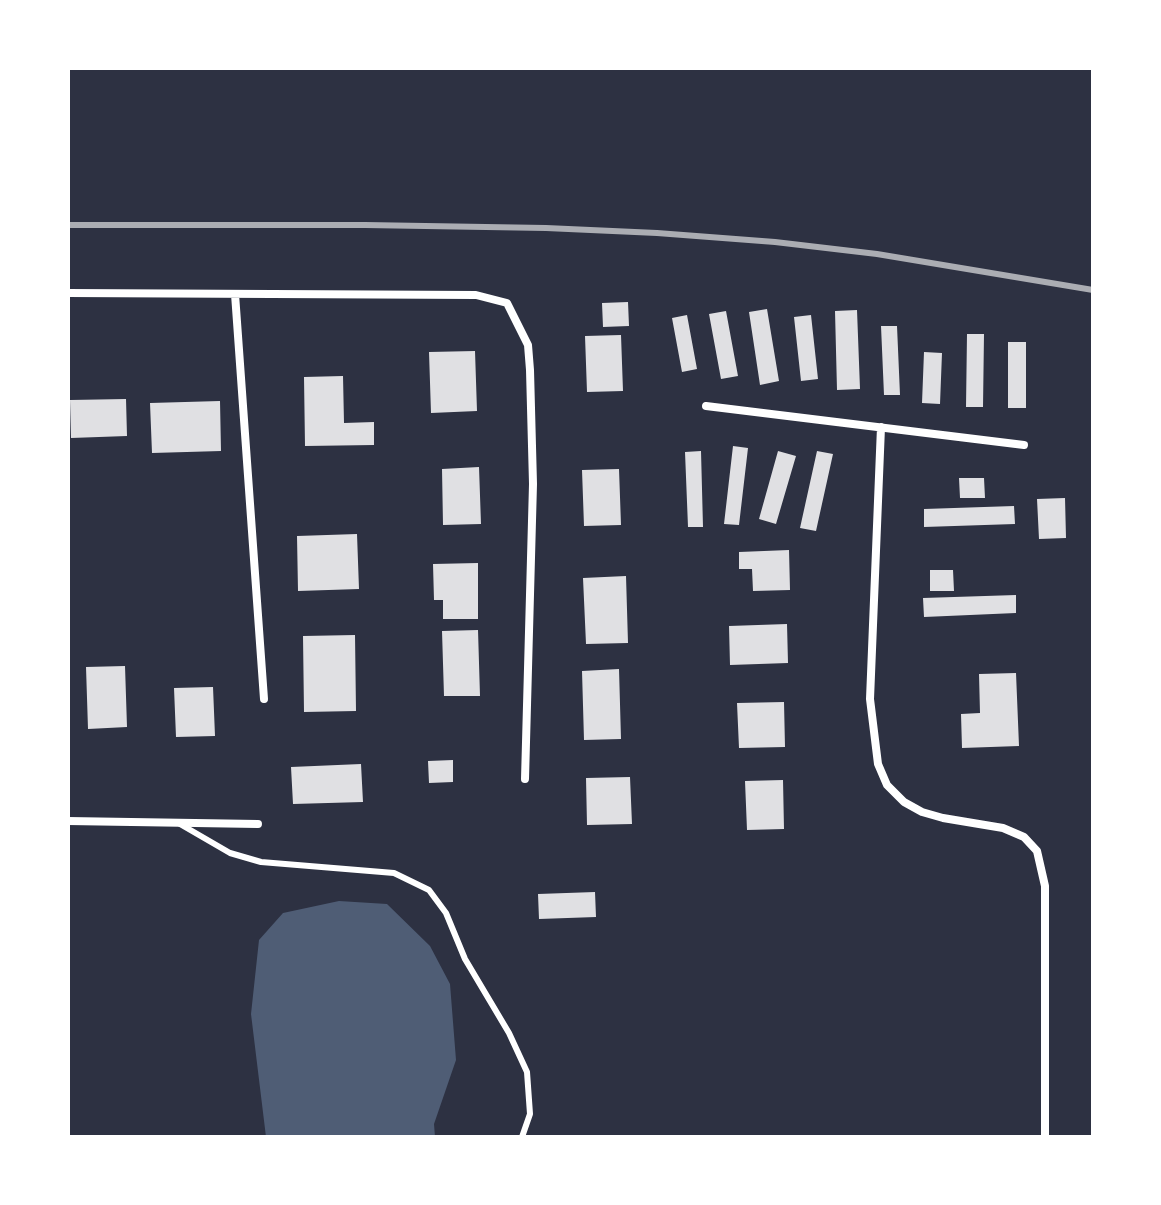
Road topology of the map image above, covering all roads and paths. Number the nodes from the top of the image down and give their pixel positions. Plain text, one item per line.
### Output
1 (68, 293) edge
2 (235, 294) junction
3 (706, 406) dead end
4 (881, 427) junction
5 (1024, 445) dead end
6 (264, 699) dead end
7 (525, 779) dead end
8 (68, 821) edge
9 (178, 823) junction
10 (258, 824) dead end
11 (522, 1137) edge
12 (1045, 1137) edge

1 - 2 street
2 - 6 street
2 - 7 street
3 - 4 street
4 - 5 street
4 - 12 street
8 - 9 street
9 - 10 street
9 - 11 lane

